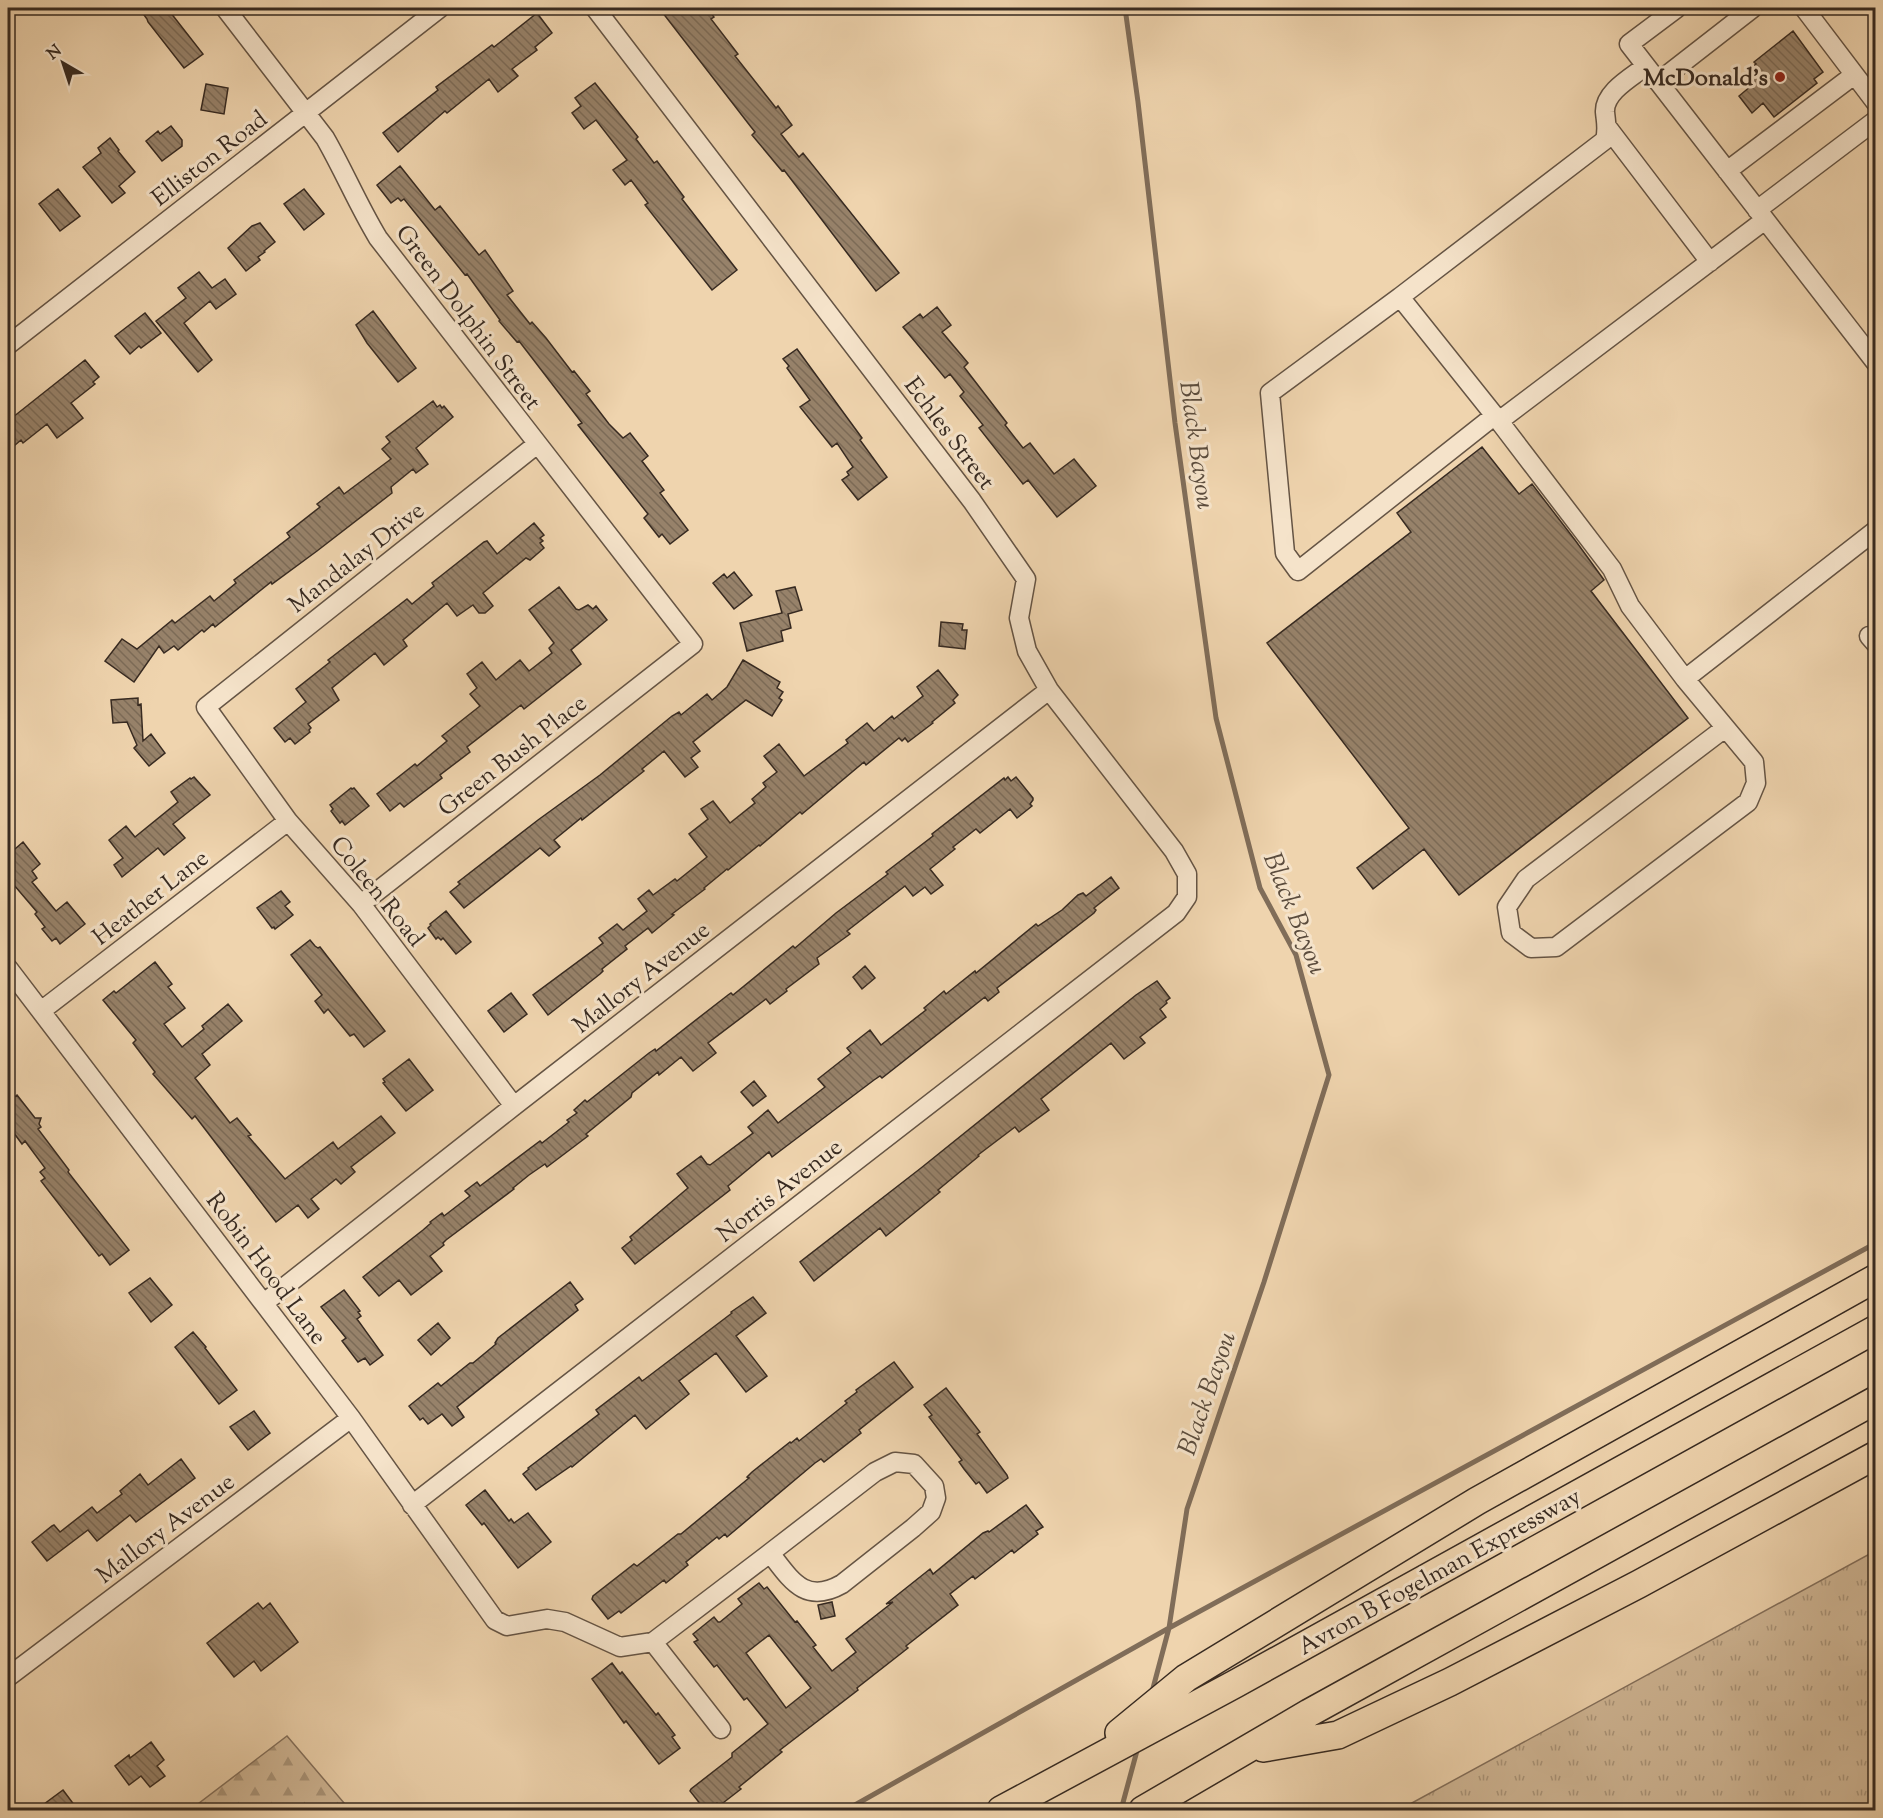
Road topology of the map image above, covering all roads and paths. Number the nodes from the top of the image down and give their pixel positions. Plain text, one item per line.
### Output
1 (225, 8) edge
2 (440, 8) edge
3 (595, 8) edge
4 (1677, 8) edge
5 (1753, 8) edge
6 (1804, 8) edge
7 (1646, 66) junction
8 (1854, 75) junction
9 (1658, 82) junction
10 (1875, 103) edge
11 (306, 112) junction
12 (1875, 120) edge
13 (1608, 128) junction
14 (1726, 171) junction
15 (1761, 215) junction
16 (1710, 262) junction
17 (1400, 297) junction
18 (8, 345) edge
19 (1875, 363) edge
20 (1497, 418) junction
21 (536, 445) junction
22 (1875, 530) edge
23 (693, 644) joint
24 (1685, 679) junction
25 (1049, 690) junction
26 (206, 707) joint
27 (1725, 728) junction
28 (288, 821) junction
29 (361, 904) junction
30 (1176, 913) joint
31 (8, 968) edge
32 (41, 1011) junction
33 (514, 1106) junction
34 (1875, 1278) edge
35 (264, 1303) junction
36 (1875, 1329) edge
37 (1875, 1400) edge
38 (351, 1418) junction
39 (1875, 1455) edge
40 (412, 1505) junction
41 (770, 1553) junction
42 (653, 1642) junction
43 (8, 1677) edge
44 (721, 1730) dead end
45 (1247, 1750) junction
46 (1074, 1770) junction
47 (1001, 1810) edge
48 (1143, 1810) edge

1 - 11 street, Green Dolphin Street
2 - 11 street, Elliston Road
3 - 25 street, Echles Street
4 - 7 street
5 - 9 street
6 - 8 street
7 - 9 street
7 - 13 street
8 - 10 street
8 - 14 street
9 - 14 street
11 - 18 street, Elliston Road
11 - 21 street, Green Dolphin Street
12 - 15 street
13 - 16 street
13 - 17 street
14 - 15 street
15 - 16 street
15 - 19 street
16 - 20 street
17 - 20 street
17 - 20 street
20 - 24 street
21 - 23 street, Green Dolphin Street
21 - 26 street, Mandalay Drive
22 - 24 street
23 - 29 street, Green Bush Place
24 - 27 street
25 - 30 street, Echles Street
25 - 33 street, Mallory Avenue
26 - 28 street, Coleen Road
27 - 27 street
28 - 29 street, Coleen Road
28 - 32 street, Heather Lane
29 - 33 street, Coleen Road
30 - 40 street, Norris Avenue
31 - 32 street, Robin Hood Lane
32 - 35 street, Robin Hood Lane
33 - 35 street, Mallory Avenue
34 - 46 highway
35 - 38 street, Robin Hood Lane
36 - 46 highway, Avron B Fogelman Expressway
37 - 45 highway
38 - 40 street, Robin Hood Lane
38 - 43 street, Mallory Avenue
39 - 45 highway
40 - 42 street, Robin Hood Lane
41 - 41 street
41 - 42 street
42 - 44 street
45 - 48 highway
46 - 47 highway, Avron B Fogelman Expressway

